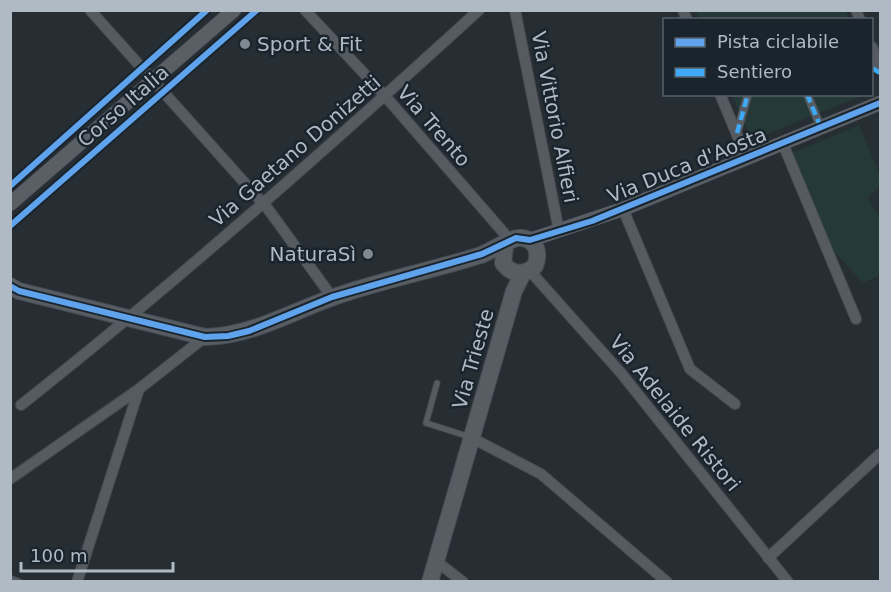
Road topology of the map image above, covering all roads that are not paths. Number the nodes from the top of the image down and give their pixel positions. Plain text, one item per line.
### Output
1 (90, 10) edge
2 (234, 10) edge
3 (305, 10) edge
4 (479, 10) edge
5 (515, 10) edge
6 (873, 50) edge
7 (880, 68) edge
8 (153, 82) junction
9 (385, 96) junction
10 (721, 96) edge
11 (747, 96) edge
12 (808, 96) edge
13 (880, 103) edge
14 (821, 128) junction
15 (737, 133) junction
16 (783, 144) junction
17 (747, 159) junction
18 (263, 203) junction
19 (10, 204) edge
20 (623, 209) junction
21 (592, 221) junction
22 (559, 231) junction
23 (534, 246) junction
24 (505, 248) junction
25 (522, 272) junction
26 (13, 289) edge
27 (332, 297) junction
28 (132, 317) junction
29 (856, 319) dead end
30 (205, 337) junction
31 (437, 383) dead end
32 (139, 389) junction
33 (735, 404) dead end
34 (21, 405) dead end
35 (471, 438) junction
36 (880, 454) edge
37 (10, 479) edge
38 (768, 558) junction
39 (436, 561) junction
40 (10, 578) edge
41 (20, 582) edge
42 (77, 582) edge
43 (430, 582) edge
44 (463, 582) edge
45 (667, 582) edge
46 (788, 582) edge

1 - 8 street
2 - 8 main road, Corso Italia
3 - 9 street, Via Trento
4 - 9 street, Via Gaetano Donizetti
5 - 22 street, Via Vittorio Alfieri
6 - 7 street
8 - 18 street
8 - 19 main road, Corso Italia
9 - 18 street, Via Gaetano Donizetti
9 - 24 street, Via Trento
10 - 15 street
11 - 15 street
12 - 14 street
13 - 14 main road, Via Duca d'Aosta
14 - 16 main road, Via Duca d'Aosta
15 - 17 street
16 - 17 main road, Via Duca d'Aosta
16 - 29 street, Via Duca d'Aosta
17 - 20 main road, Via Duca d'Aosta
18 - 27 street
18 - 28 street, Via Gaetano Donizetti
20 - 21 main road, Via Duca d'Aosta
20 - 33 street, Via Duca d'Aosta
21 - 22 main road, Via Duca d'Aosta
21 - 23 main road, Via Duca d'Aosta
22 - 23 main road, Via Duca d'Aosta
23 - 24 main road, Via Duca d'Aosta
23 - 25 main road
24 - 25 main road
24 - 27 main road, Via Duca d'Aosta
25 - 35 main road, Via Trieste
25 - 38 street, Via Adelaide Ristori
26 - 28 main road
27 - 30 main road, Via Duca d'Aosta
28 - 30 main road
28 - 34 street, Via Gaetano Donizetti
30 - 32 street
31 - 35 lane, Via Trieste
32 - 37 street
32 - 42 street
35 - 39 main road, Via Trieste
35 - 45 street
36 - 38 street
38 - 46 street, Via Adelaide Ristori
39 - 43 main road, Via Trieste
39 - 44 street
40 - 41 lane

